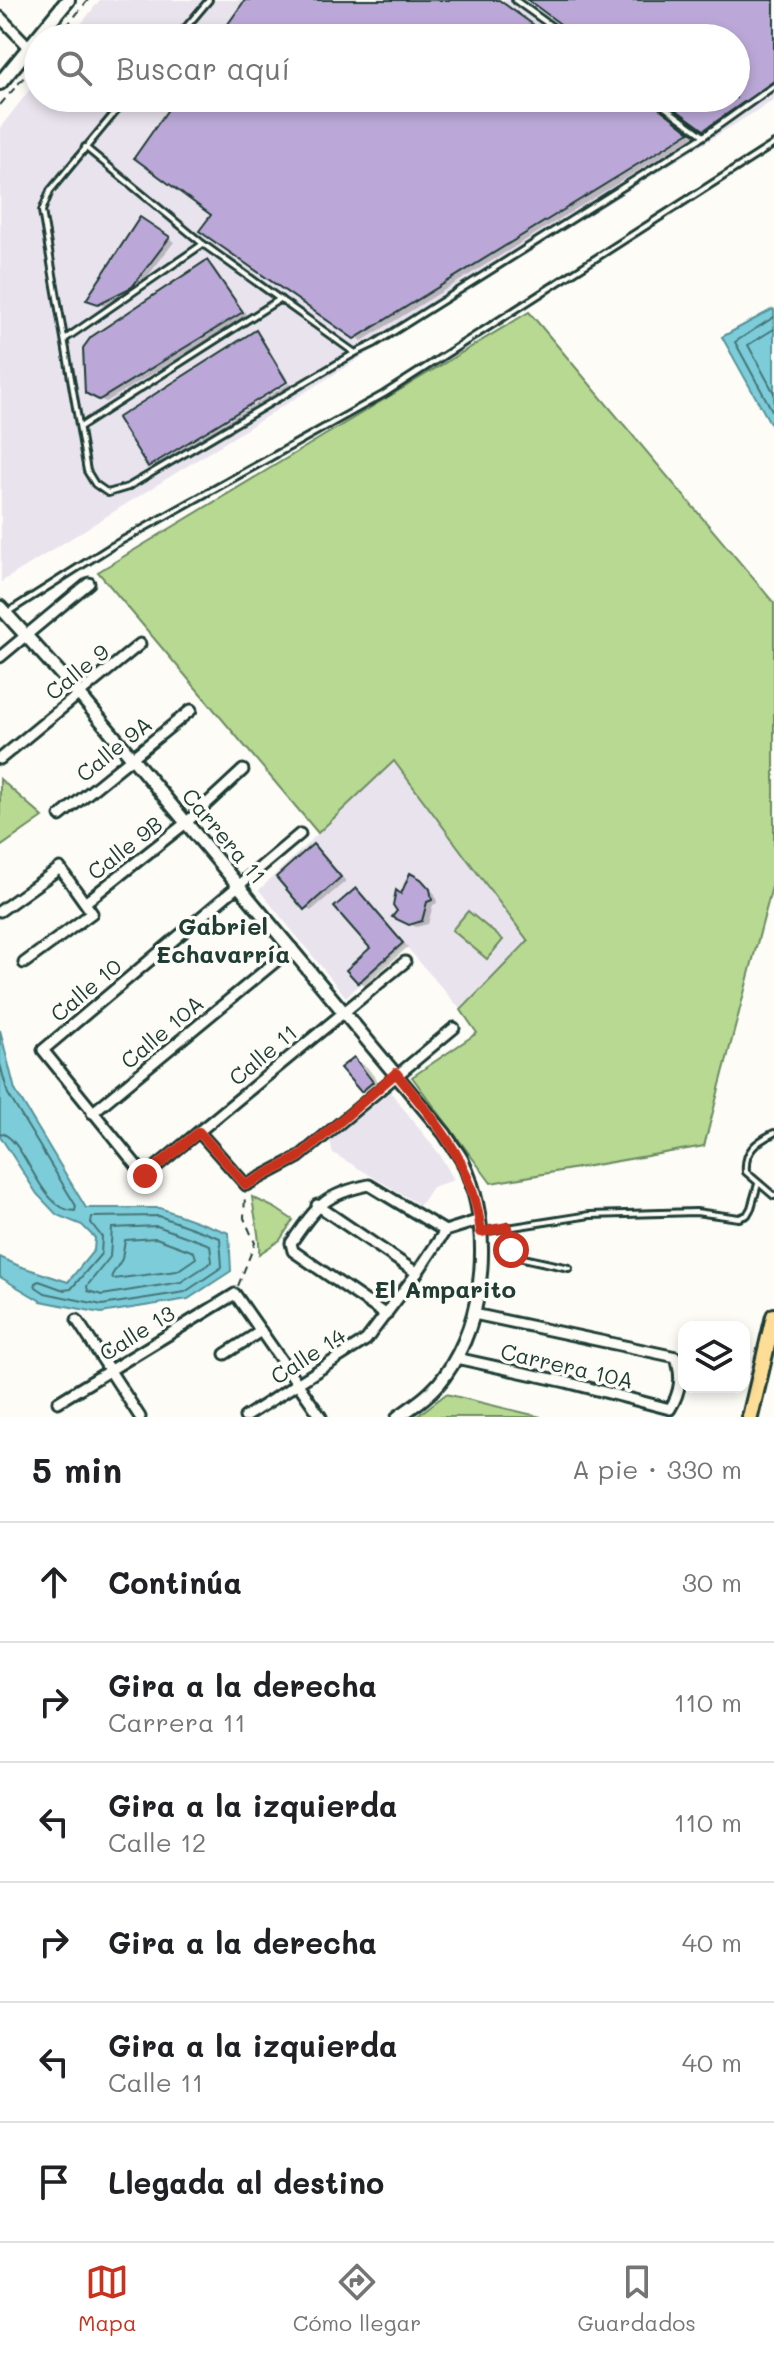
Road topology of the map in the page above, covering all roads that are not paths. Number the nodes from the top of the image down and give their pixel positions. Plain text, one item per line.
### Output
1 (68, 0) edge
2 (209, 0) edge
3 (515, 0) edge
4 (0, 17) edge
5 (48, 24) edge
6 (189, 24) edge
7 (548, 24) edge
8 (24, 42) edge
9 (24, 53) edge
10 (0, 83) edge
11 (774, 86) edge
12 (750, 103) edge
13 (115, 112) edge
14 (671, 112) edge
15 (738, 112) edge
16 (704, 136) junction
17 (774, 144) edge
18 (85, 147) junction
19 (203, 244) junction
20 (280, 299) junction
21 (65, 339) junction
22 (355, 353) junction
23 (80, 427) junction
24 (89, 583) dead end
25 (3, 610) edge
26 (25, 636) junction
27 (140, 644) dead end
28 (0, 657) edge
29 (79, 694) junction
30 (191, 710) dead end
31 (133, 758) junction
32 (0, 759) edge
33 (243, 770) dead end
34 (60, 816) dead end
35 (187, 822) junction
36 (300, 834) dead end
37 (239, 884) junction
38 (86, 902) junction
39 (0, 911) edge
40 (292, 948) junction
41 (405, 962) dead end
42 (24, 963) dead end
43 (344, 1011) junction
44 (454, 1028) dead end
45 (396, 1073) junction
46 (92, 1113) junction
47 (199, 1132) junction
48 (774, 1133) edge
49 (758, 1184) junction
50 (774, 1196) edge
51 (317, 1205) junction
52 (480, 1226) junction
53 (508, 1227) junction
54 (445, 1231) junction
55 (569, 1268) dead end
56 (417, 1273) junction
57 (474, 1314) junction
58 (386, 1315) junction
59 (774, 1316) edge
60 (77, 1320) dead end
61 (261, 1331) junction
62 (225, 1354) dead end
63 (456, 1358) junction
64 (109, 1372) junction
65 (298, 1385) junction
66 (58, 1402) dead end
67 (140, 1417) edge
68 (245, 1417) edge
69 (321, 1417) edge
70 (398, 1417) edge
71 (750, 1417) edge

1 - 5 main road
2 - 6 lane
3 - 7 lane
4 - 8 street
9 - 10 main road
11 - 12 lane
13 - 18 lane
14 - 16 lane
15 - 16 lane
16 - 22 lane
17 - 25 lane
18 - 19 lane
18 - 21 lane
19 - 20 lane
19 - 21 lane
20 - 22 lane
20 - 23 lane
21 - 23 lane
22 - 23 lane
24 - 26 street
25 - 26 street, Carrera 11
26 - 28 street
26 - 29 street, Carrera 11
27 - 29 street, Calle 9
29 - 31 street, Carrera 11
29 - 32 street, Calle 9
30 - 31 street, Calle 9A
31 - 34 street, Calle 9A
31 - 35 street, Carrera 11
33 - 35 street, Calle 9B
35 - 37 street, Carrera 11
35 - 38 street, Calle 9B
36 - 37 street, Calle 10
37 - 40 street, Carrera 11
37 - 46 street, Calle 10
38 - 39 street
38 - 42 street, Calle 9B
40 - 43 street, Carrera 11
40 - 46 street, Calle 10A
41 - 43 street, Calle 11
43 - 45 street, Carrera 11
43 - 47 street, Calle 11
44 - 45 street
45 - 47 street
45 - 52 street, Carrera 11
46 - 47 street, Calle 11
48 - 49 lane
49 - 50 lane
49 - 53 lane
51 - 54 street
51 - 56 street
51 - 58 street
52 - 53 lane
52 - 54 street
52 - 57 street
53 - 55 lane
54 - 56 street, Calle 14
56 - 58 street, Calle 14
57 - 63 street
57 - 63 street, Carrera 10A
58 - 65 street, Calle 14
59 - 71 main road
60 - 64 street
61 - 62 street
61 - 64 street, Calle 13
61 - 65 street
63 - 70 street
64 - 66 street, Calle 13
64 - 67 street
65 - 68 street, Calle 14
65 - 69 street

